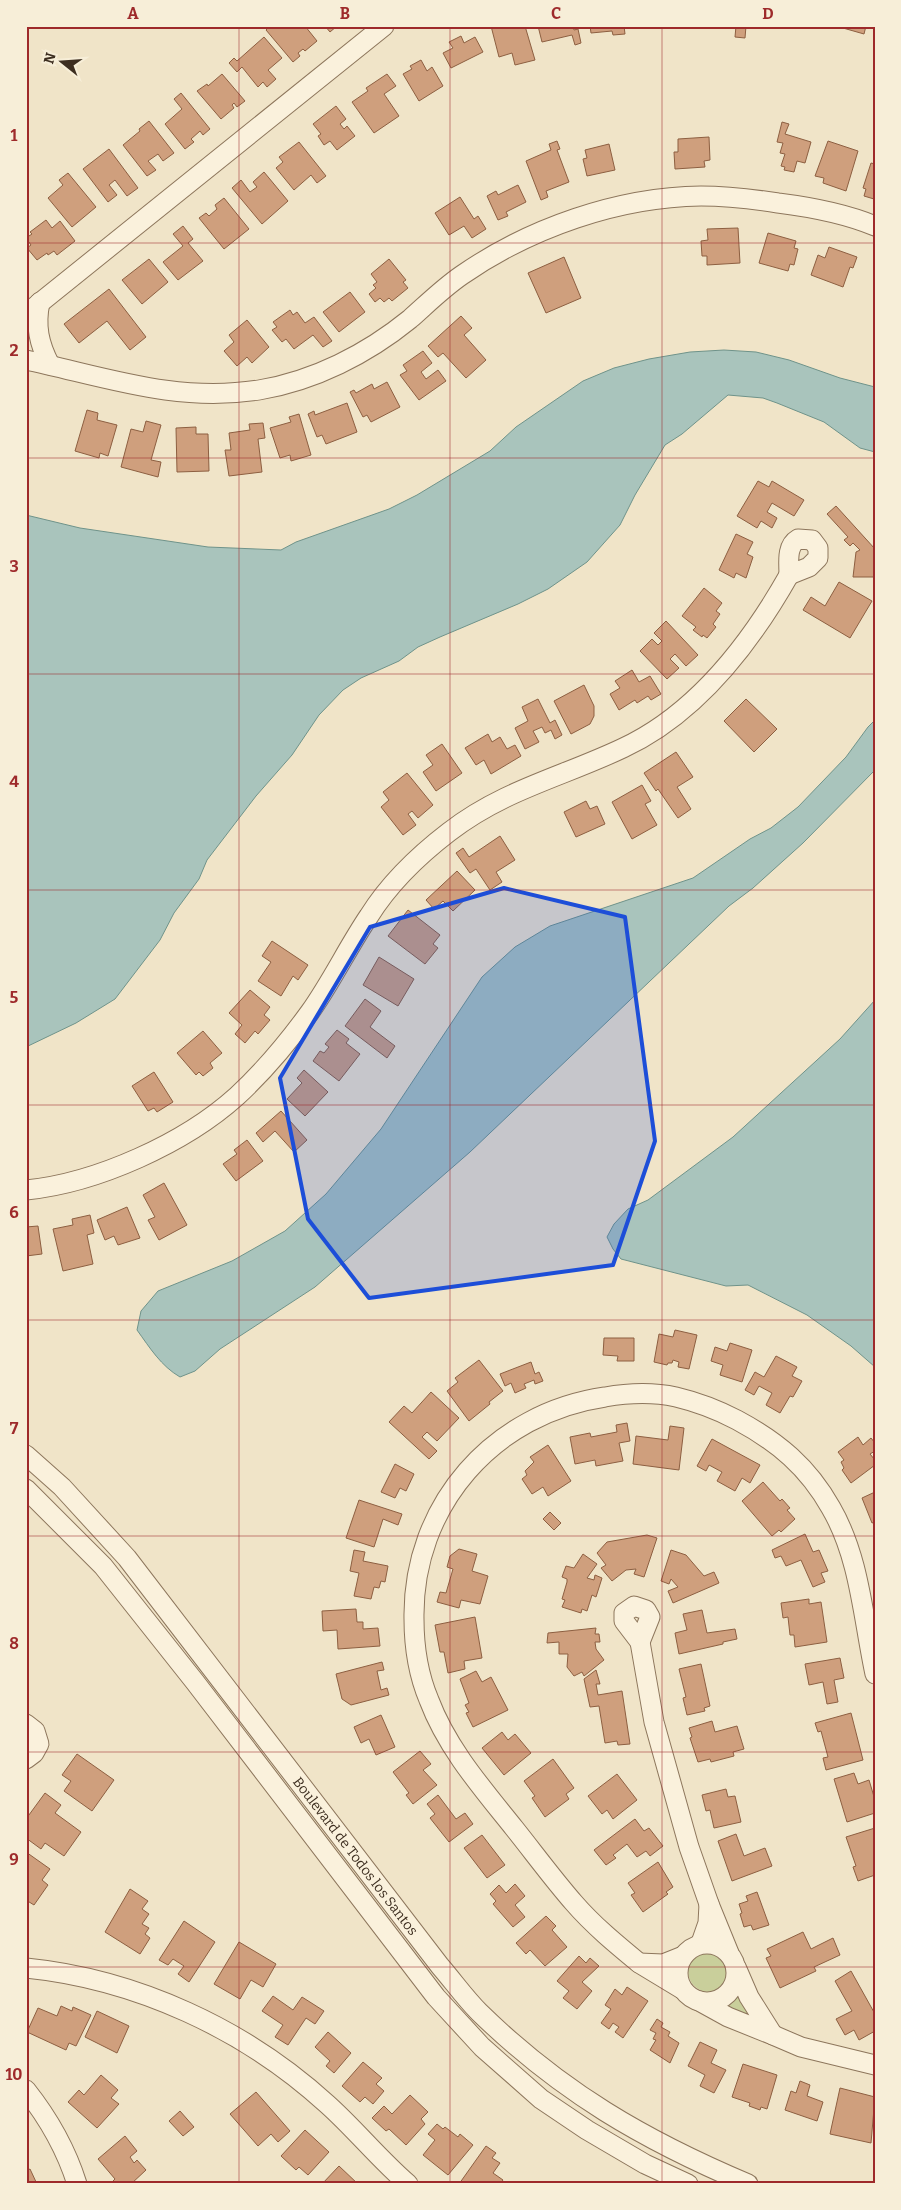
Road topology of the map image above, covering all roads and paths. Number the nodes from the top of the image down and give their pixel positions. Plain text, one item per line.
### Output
1 (384, 28) edge
2 (875, 226) edge
3 (33, 308) edge
4 (26, 360) edge
5 (50, 365) junction
6 (789, 575) dead end
7 (26, 1190) edge
8 (26, 1455) edge
9 (26, 1489) edge
10 (640, 1642) dead end
11 (875, 1674) edge
12 (26, 1724) edge
13 (26, 1759) edge
14 (709, 1904) junction
15 (701, 1944) junction
16 (682, 1956) junction
17 (733, 1960) junction
18 (639, 1963) junction
19 (28, 1970) edge
20 (682, 1989) junction
21 (698, 2001) junction
22 (773, 2035) junction
23 (875, 2065) edge
24 (26, 2090) edge
25 (77, 2184) edge
26 (408, 2184) edge
27 (688, 2184) edge
28 (748, 2184) edge

1 - 3 street
2 - 5 street
3 - 5 street
4 - 5 street
6 - 7 street
8 - 28 street, Boulevard de Todos los Santos
9 - 27 street, Boulevard de Todos los Santos
10 - 14 street
11 - 18 street
12 - 13 street
14 - 15 street
14 - 17 street
15 - 16 street
15 - 17 street
16 - 18 street
16 - 20 street
17 - 21 street
17 - 22 street
18 - 20 street
19 - 26 street
20 - 21 street
21 - 22 street
22 - 23 street
24 - 25 street

